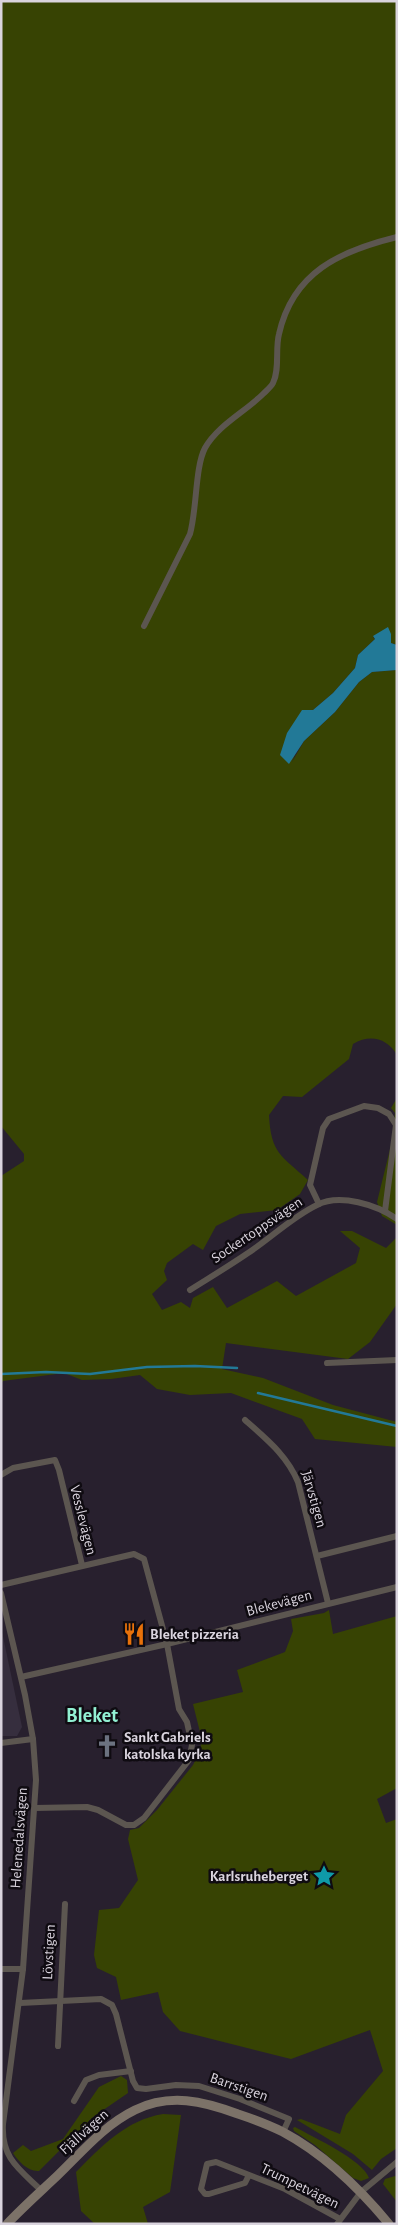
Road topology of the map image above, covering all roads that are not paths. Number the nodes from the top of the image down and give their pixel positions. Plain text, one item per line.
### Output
1 (397, 237) edge
2 (144, 626) dead end
3 (319, 1204) junction
4 (385, 1211) junction
5 (397, 1219) edge
6 (190, 1290) dead end
7 (397, 1360) edge
8 (327, 1363) dead end
9 (244, 1420) dead end
10 (1, 1475) edge
11 (397, 1536) edge
12 (317, 1556) junction
13 (82, 1565) junction
14 (1, 1584) edge
15 (397, 1588) edge
16 (1, 1593) edge
17 (328, 1603) junction
18 (3, 1606) edge
19 (167, 1644) junction
20 (22, 1677) junction
21 (33, 1739) junction
22 (1, 1743) edge
23 (35, 1808) junction
24 (65, 1904) dead end
25 (1, 1969) edge
26 (23, 1969) junction
27 (59, 2001) junction
28 (20, 2003) junction
29 (58, 2046) dead end
30 (131, 2071) junction
31 (74, 2101) dead end
32 (283, 2132) junction
33 (2, 2142) edge
34 (397, 2162) edge
35 (249, 2175) junction
36 (42, 2191) junction
37 (361, 2192) junction
38 (339, 2221) edge
39 (8, 2224) edge
40 (389, 2224) edge

1 - 2 street
3 - 4 street, Sockertoppsvägen
3 - 4 street
3 - 6 street, Sockertoppsvägen
4 - 5 street, Sockertoppsvägen
7 - 8 street
9 - 12 street, Järvstigen
10 - 13 street, Vesslevägen
11 - 12 street
12 - 17 street, Järvstigen
13 - 14 street, Vesslevägen
13 - 19 street, Vesslevägen
15 - 17 street, Blekevägen
16 - 18 street, Helenedalsvägen
17 - 19 street, Blekevägen
18 - 20 street, Helenedalsvägen
19 - 20 street, Blekevägen
19 - 23 street
20 - 21 street, Helenedalsvägen
21 - 22 street
21 - 23 street, Helenedalsvägen
23 - 26 street, Helenedalsvägen
24 - 27 street, Lövstigen
25 - 26 street
26 - 28 street, Helenedalsvägen
27 - 28 street, Barrstigen
27 - 29 street
27 - 30 street, Barrstigen
28 - 33 street, Helenedalsvägen
30 - 31 street
30 - 32 street, Barrstigen
32 - 36 street, Fjällvägen
32 - 37 street, Fjällvägen
33 - 36 street, Helenedalsvägen
34 - 37 street
35 - 35 street, Trumpetvägen
35 - 38 street, Trumpetvägen
36 - 39 street, Fjällvägen
37 - 38 street
37 - 40 street, Fjällvägen

